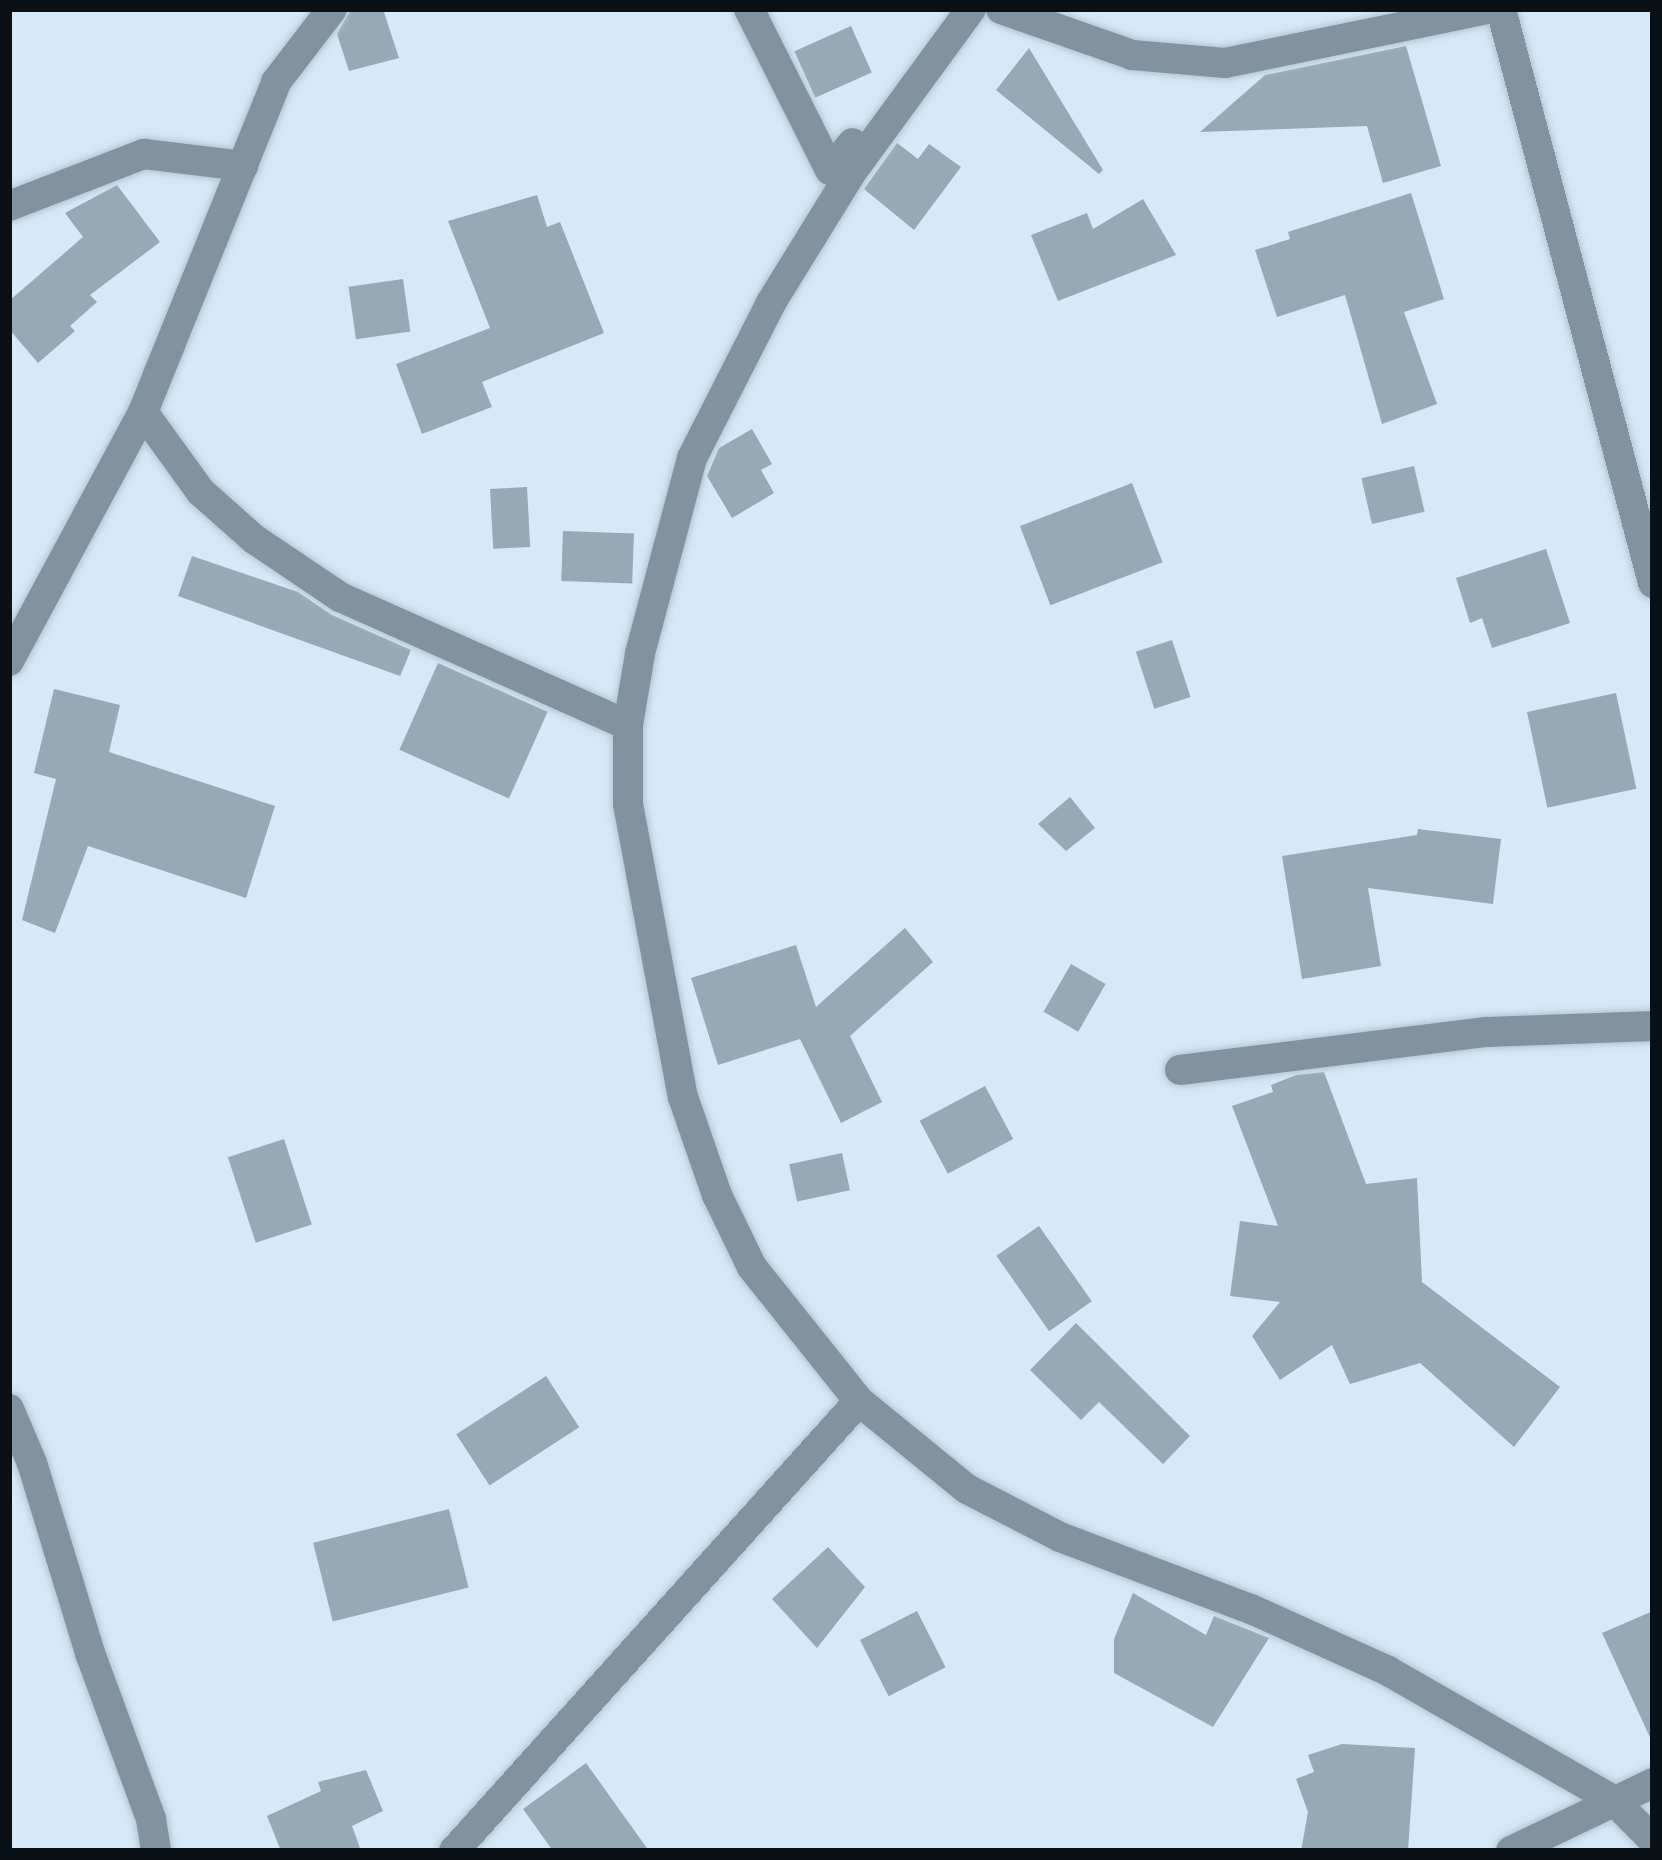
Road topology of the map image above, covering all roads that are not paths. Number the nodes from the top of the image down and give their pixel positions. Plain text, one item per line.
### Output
1 (332, 9) edge
2 (749, 9) edge
3 (970, 9) edge
4 (1000, 9) edge
5 (1489, 9) edge
6 (1501, 9) edge
7 (243, 166) junction
8 (9, 206) edge
9 (143, 412) junction
10 (1653, 583) edge
11 (9, 661) edge
12 (628, 725) junction
13 (1653, 1026) edge
14 (1180, 1070) dead end
15 (860, 1401) junction
16 (9, 1409) edge
17 (1653, 1783) edge
18 (1613, 1800) junction
19 (1653, 1840) edge
20 (156, 1851) edge
21 (454, 1851) edge
22 (1511, 1851) edge

1 - 7 street
2 - 3 street
3 - 12 street
4 - 5 street
6 - 10 street
7 - 8 street
7 - 9 street
9 - 11 street
9 - 12 street
12 - 15 street
13 - 14 street
15 - 18 street
15 - 21 street
16 - 20 street
17 - 18 street
18 - 19 street
18 - 22 street

